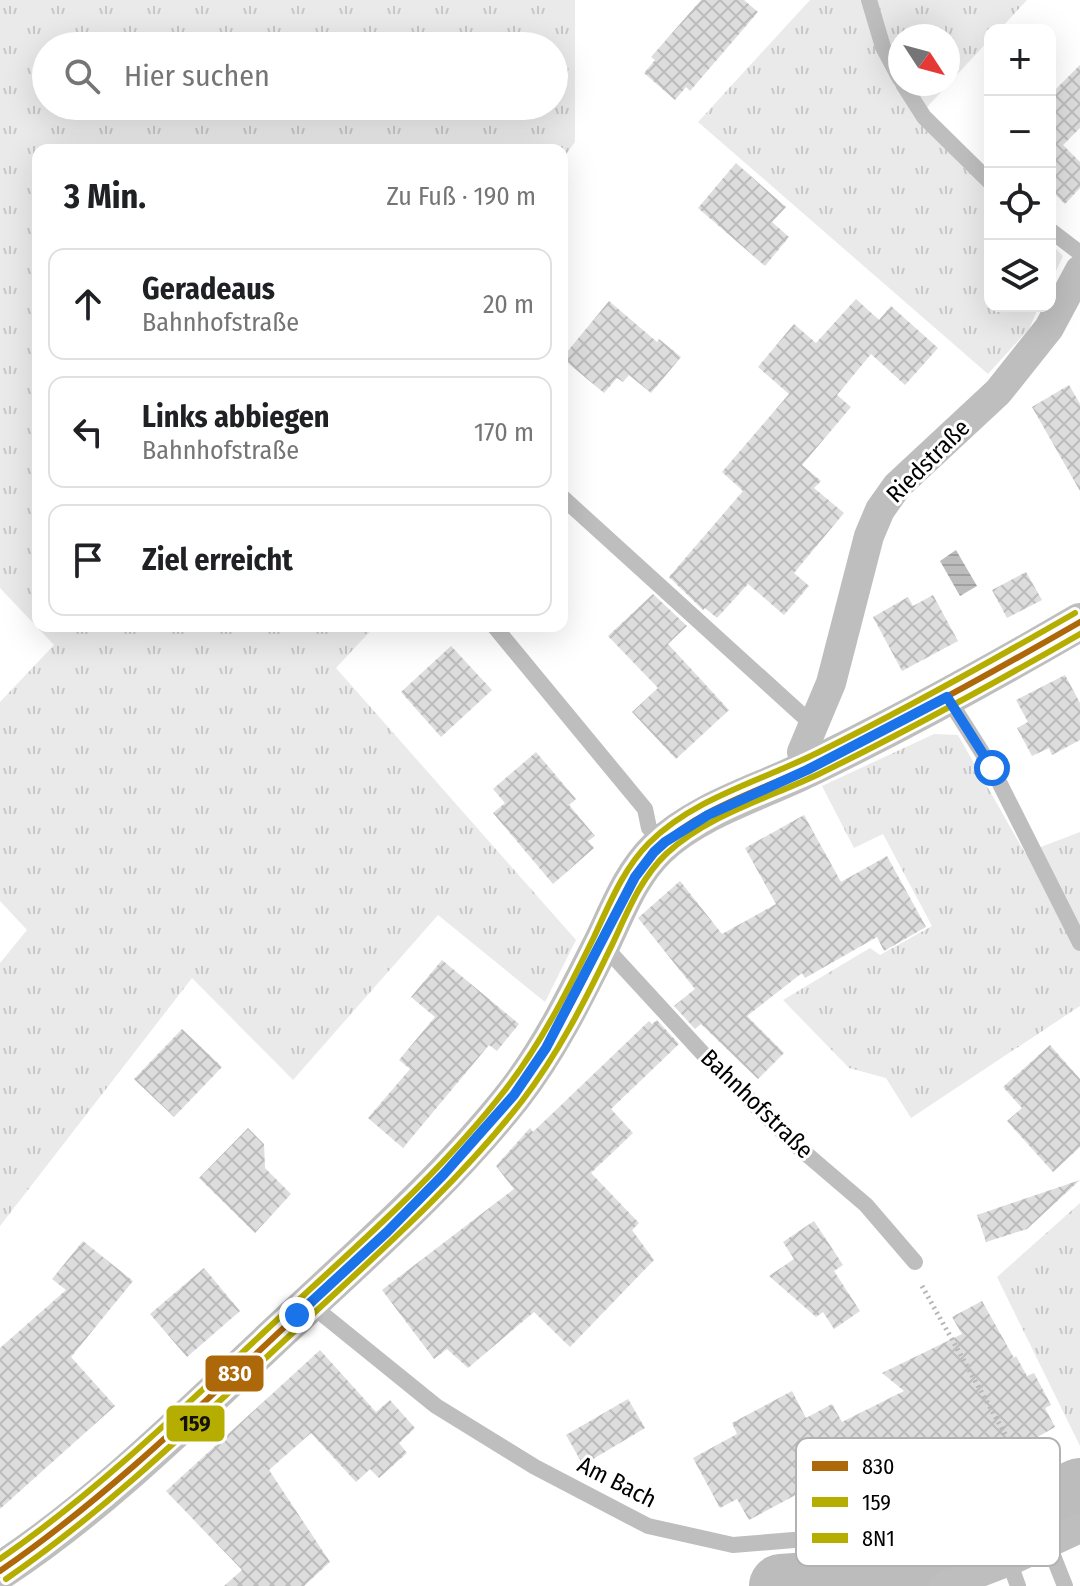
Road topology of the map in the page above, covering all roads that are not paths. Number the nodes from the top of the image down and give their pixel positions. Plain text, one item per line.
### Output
1 (869, 0) edge
2 (888, 56) edge
3 (911, 96) edge
4 (984, 176) edge
5 (1056, 235) edge
6 (1080, 253) edge
7 (1080, 270) edge
8 (568, 502) edge
9 (1080, 622) edge
10 (499, 632) edge
11 (947, 697) junction
12 (813, 725) junction
13 (807, 770) junction
14 (665, 842) junction
15 (1080, 943) edge
16 (601, 944) junction
17 (915, 1262) road end
18 (309, 1303) junction
19 (1080, 1528) edge
20 (1060, 1529) edge
21 (796, 1540) edge
22 (1059, 1566) edge
23 (0, 1571) edge
24 (1014, 1574) edge
25 (944, 1586) edge
26 (1065, 1586) edge

1 - 2 lane
3 - 4 lane
5 - 6 lane
7 - 12 street, Riedstraße
8 - 12 lane
9 - 11 street
10 - 14 lane
11 - 13 street
11 - 15 lane
12 - 13 street, Riedstraße
13 - 14 street
14 - 16 street
16 - 17 lane, Bahnhofstraße
16 - 18 street
18 - 21 lane, Am Bach
18 - 23 street
19 - 20 street
22 - 26 lane
24 - 25 street

